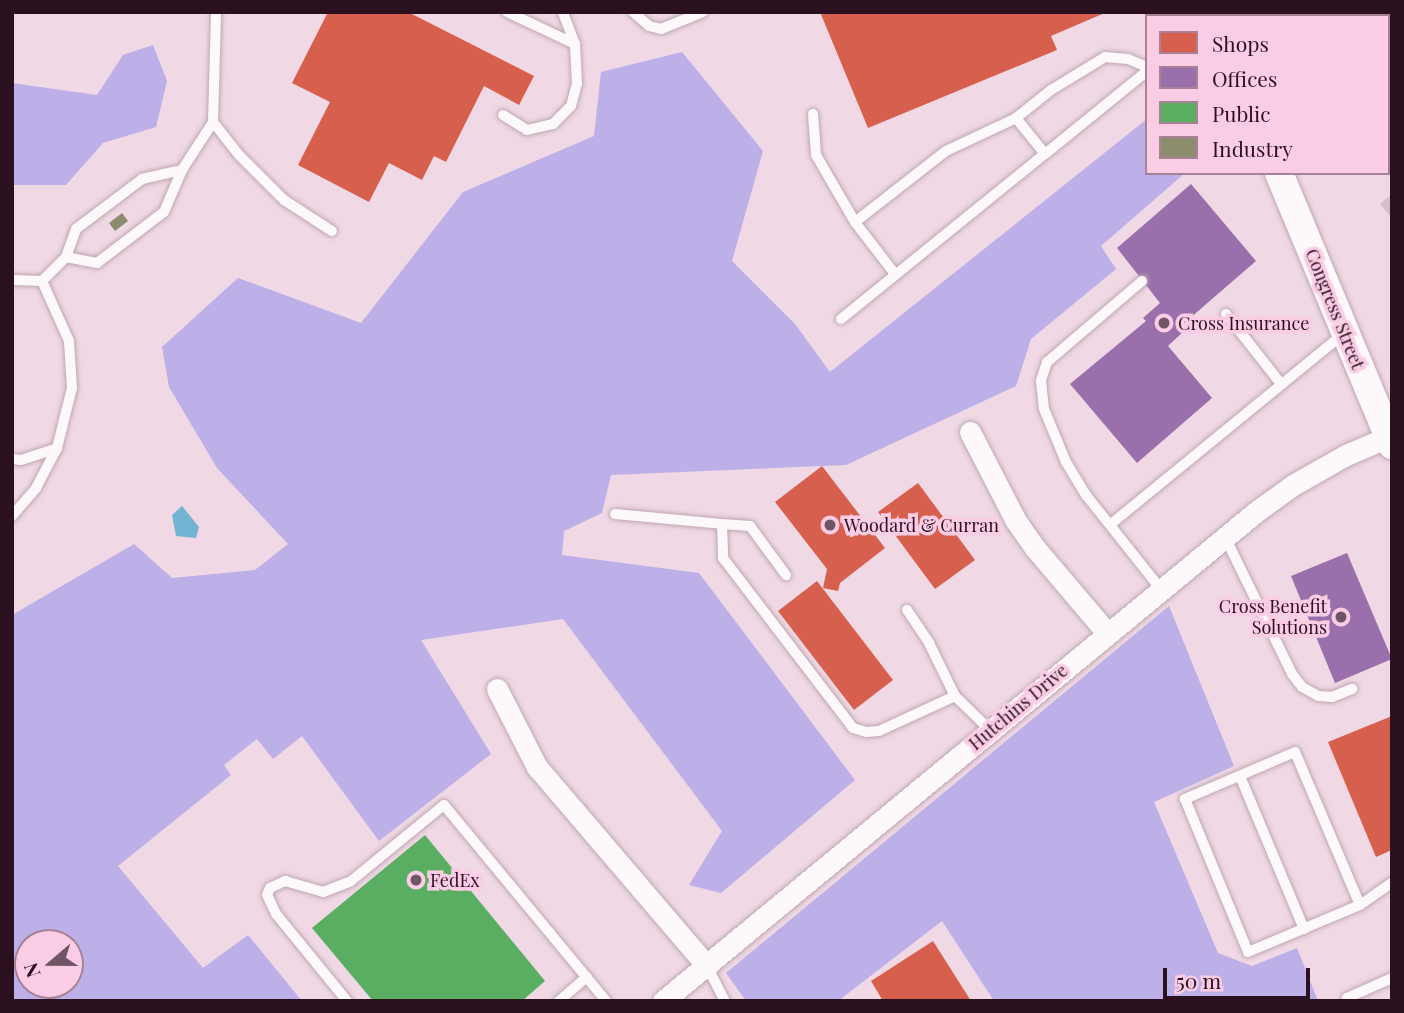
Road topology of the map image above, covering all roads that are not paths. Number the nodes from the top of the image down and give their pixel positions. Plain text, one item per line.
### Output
1 (216, 12) edge
2 (507, 12) edge
3 (563, 12) edge
4 (633, 12) edge
5 (704, 12) edge
6 (575, 44) junction
7 (1145, 68) edge
8 (1145, 71) edge
9 (813, 114) dead end
10 (503, 116) dead end
11 (1016, 118) junction
12 (213, 122) junction
13 (1045, 154) junction
14 (182, 170) junction
15 (1280, 175) edge
16 (855, 222) junction
17 (332, 231) dead end
18 (66, 257) junction
19 (895, 274) junction
20 (12, 280) edge
21 (42, 281) junction
22 (1142, 281) dead end
23 (1226, 314) dead end
24 (841, 319) dead end
25 (1345, 332) junction
26 (1281, 384) junction
27 (970, 432) dead end
28 (1391, 439) edge
29 (57, 448) junction
30 (12, 459) edge
31 (615, 514) dead end
32 (12, 516) edge
33 (722, 524) junction
34 (1111, 524) junction
35 (1225, 537) junction
36 (786, 575) dead end
37 (1160, 588) junction
38 (907, 610) dead end
39 (1107, 632) junction
40 (496, 688) dead end
41 (1352, 689) dead end
42 (955, 695) junction
43 (990, 730) junction
44 (1240, 776) junction
45 (1392, 883) edge
46 (1360, 905) junction
47 (1304, 929) junction
48 (707, 966) junction
49 (587, 977) junction
50 (1392, 978) edge
51 (347, 1001) edge
52 (559, 1001) edge
53 (606, 1001) edge
54 (663, 1001) edge
55 (725, 1001) edge
56 (1349, 1001) edge

1 - 12 lane
2 - 6 lane
3 - 6 lane
4 - 5 lane
6 - 10 lane
7 - 11 lane
8 - 13 lane
9 - 16 lane
11 - 13 lane
11 - 16 lane
12 - 14 lane
12 - 17 lane
13 - 19 lane
14 - 18 lane
14 - 18 lane
15 - 25 main road, Congress Street
16 - 19 lane
18 - 21 lane
19 - 24 lane
20 - 21 lane
21 - 29 lane
22 - 34 lane
23 - 26 lane
25 - 26 lane
25 - 28 main road, Congress Street
26 - 34 lane
27 - 39 street
28 - 35 street, Hutchins Drive
29 - 30 lane
29 - 32 lane
31 - 33 lane
33 - 36 lane
33 - 42 lane
34 - 37 lane
35 - 37 street, Hutchins Drive
35 - 41 lane
37 - 39 street, Hutchins Drive
38 - 42 lane
39 - 43 street, Hutchins Drive
40 - 48 street
42 - 43 lane
43 - 48 street, Hutchins Drive
44 - 46 lane
44 - 47 lane
44 - 47 lane
45 - 46 lane
46 - 47 lane
48 - 54 street, Hutchins Drive
48 - 55 lane
49 - 51 lane
49 - 52 lane
49 - 53 lane
50 - 56 lane

